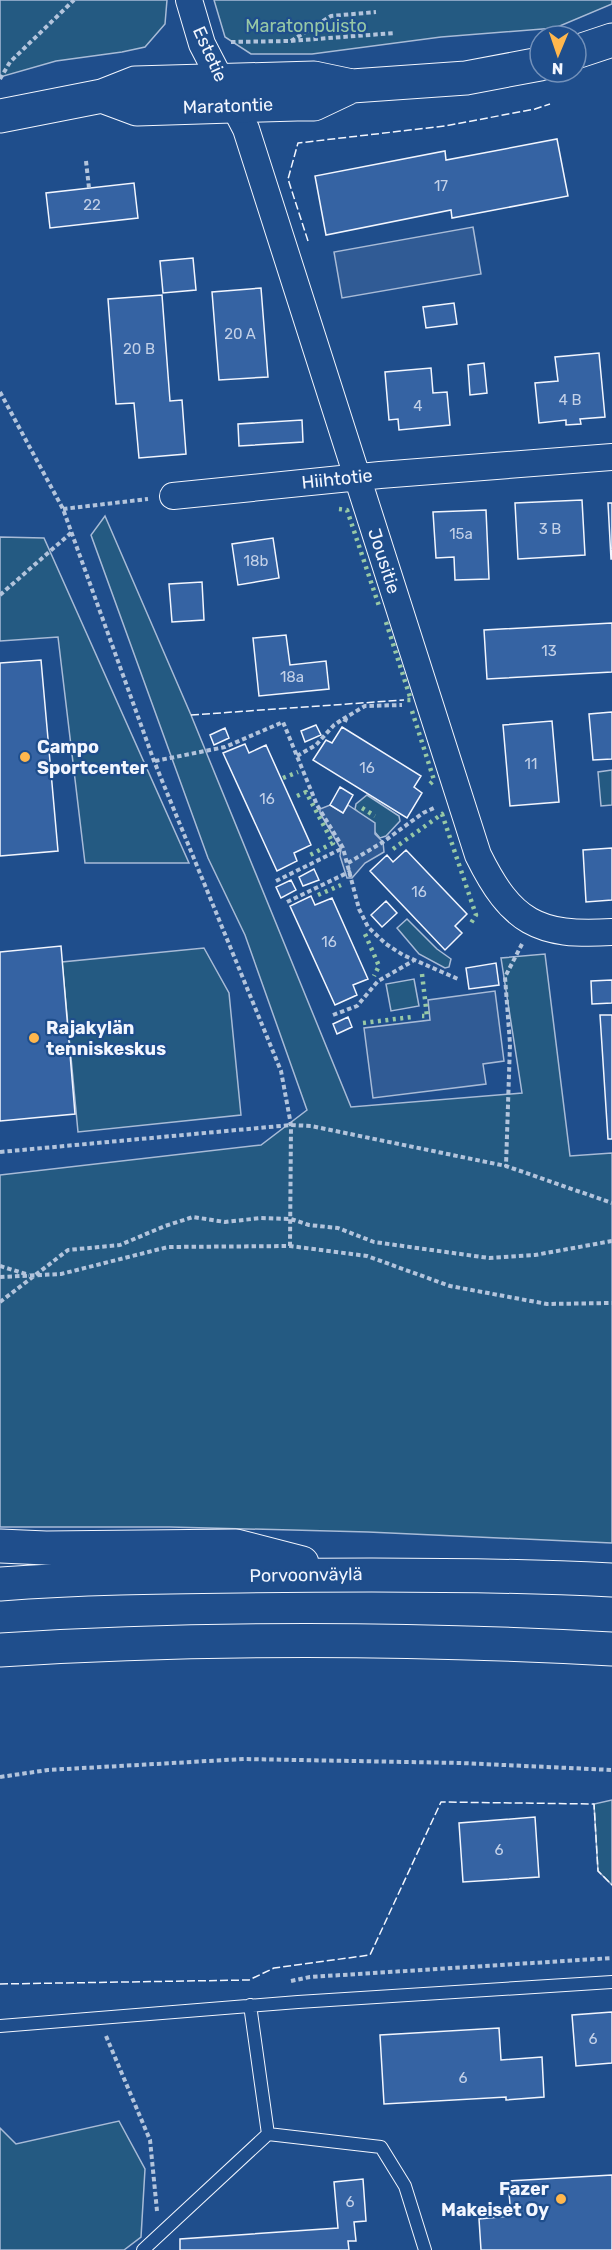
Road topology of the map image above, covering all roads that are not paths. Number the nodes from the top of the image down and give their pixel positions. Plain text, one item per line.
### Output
1 (189, 0) edge
2 (612, 39) edge
3 (588, 48) edge
4 (528, 66) edge
5 (228, 93) junction
6 (0, 116) edge
7 (612, 457) edge
8 (356, 477) junction
9 (173, 496) road end
10 (612, 932) edge
11 (0, 1546) edge
12 (345, 1574) junction
13 (612, 1580) edge
14 (0, 1584) edge
15 (89, 1644) junction
16 (612, 1649) edge
17 (0, 1650) edge
18 (0, 1661) edge
19 (612, 1982) edge
20 (250, 2005) junction
21 (0, 2026) edge
22 (268, 2134) junction
23 (143, 2250) edge
24 (425, 2250) edge

1 - 5 street, Estetie
2 - 3 main road
4 - 5 main road, Maratontie
5 - 6 main road, Maratontie
5 - 8 street, Jousitie
7 - 8 street, Hiihtotie
8 - 9 street, Hiihtotie
8 - 10 street, Jousitie
11 - 12 main road
12 - 13 main road, Porvoonväylä
12 - 14 main road, Porvoonväylä
15 - 16 main road
15 - 17 main road
15 - 18 main road
19 - 20 lane
20 - 21 lane
20 - 22 lane
22 - 23 lane
22 - 24 lane

